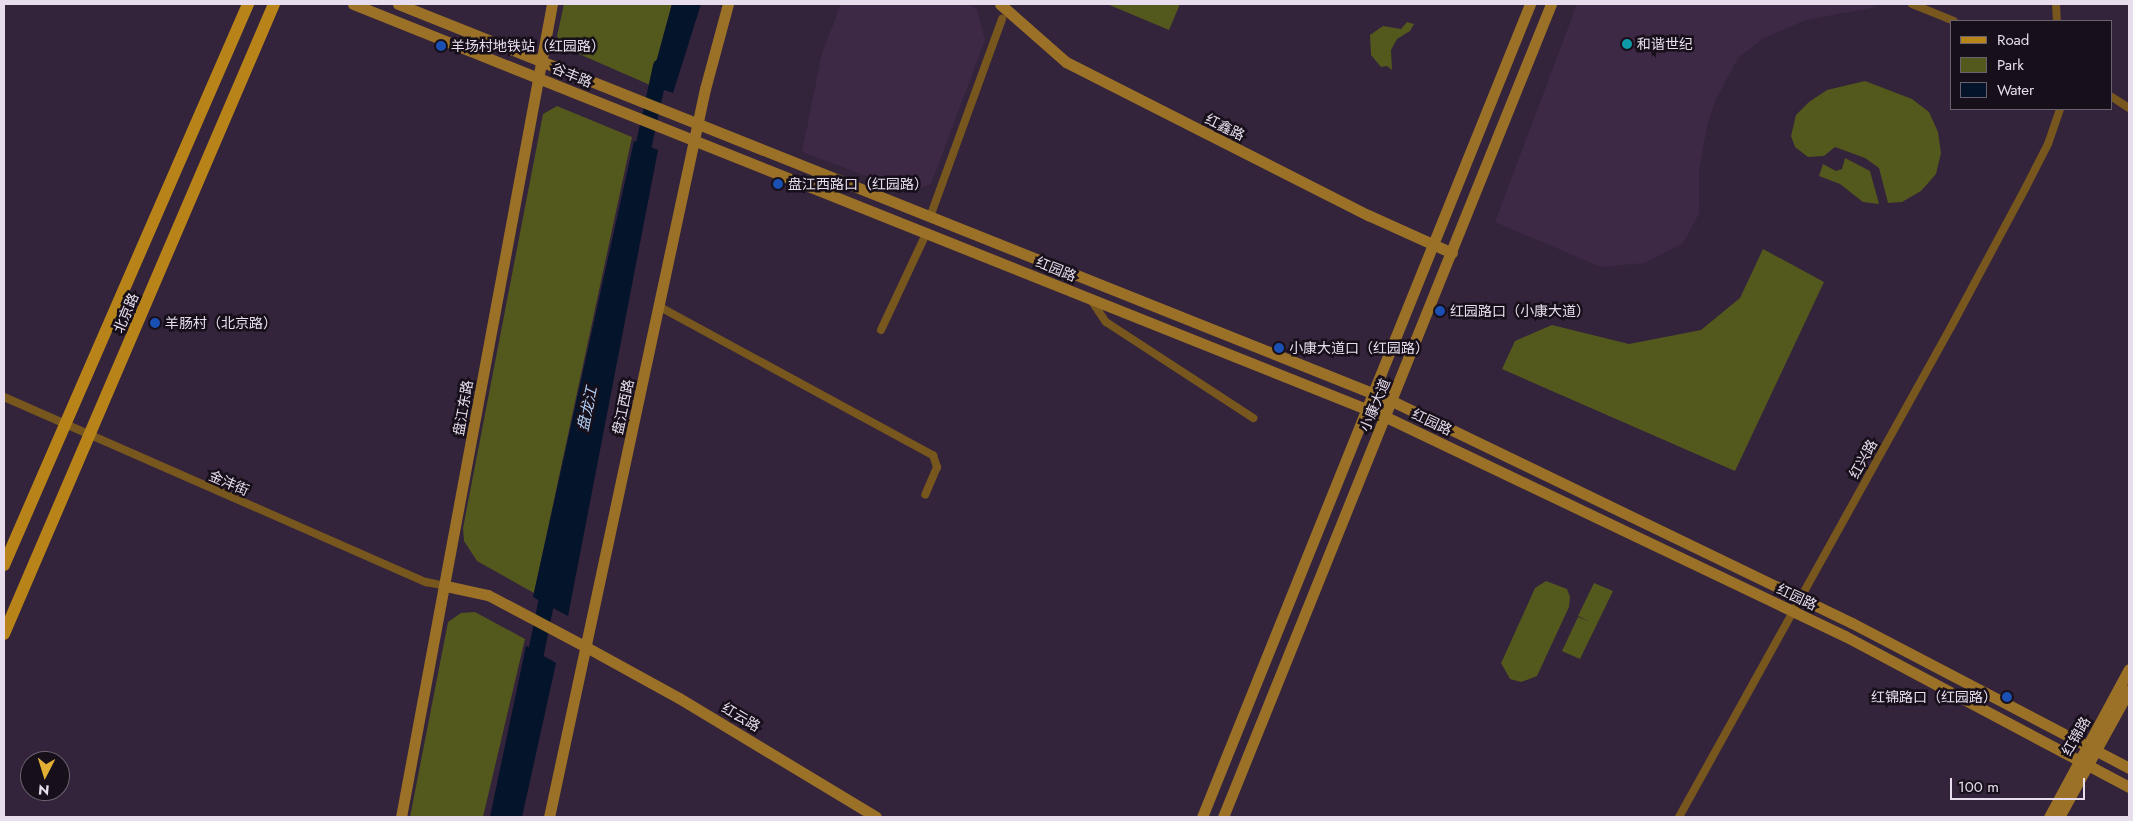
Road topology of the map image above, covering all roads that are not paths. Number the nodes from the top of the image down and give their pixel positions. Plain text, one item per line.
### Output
1 (248, 4) edge
2 (274, 4) edge
3 (353, 4) edge
4 (398, 4) edge
5 (552, 4) edge
6 (728, 4) edge
7 (1000, 4) edge
8 (1530, 4) edge
9 (1551, 4) edge
10 (1912, 4) edge
11 (2056, 4) edge
12 (1002, 19) dead end
13 (1952, 20) edge
14 (2057, 20) edge
15 (542, 59) junction
16 (538, 77) junction
17 (2113, 98) edge
18 (2129, 108) edge
19 (2060, 110) edge
20 (700, 124) junction
21 (697, 139) junction
22 (930, 217) junction
23 (927, 232) junction
24 (1434, 246) junction
25 (1452, 253) junction
26 (1091, 300) junction
27 (660, 306) junction
28 (881, 330) dead end
29 (1375, 394) junction
30 (4, 397) edge
31 (1392, 401) junction
32 (1368, 410) junction
33 (1386, 417) junction
34 (1253, 418) dead end
35 (65, 424) junction
36 (89, 436) junction
37 (925, 495) dead end
38 (4, 565) edge
39 (446, 586) junction
40 (1800, 598) junction
41 (1792, 612) junction
42 (4, 634) edge
43 (588, 648) junction
44 (2129, 669) edge
45 (2129, 690) edge
46 (2092, 749) junction
47 (2083, 763) junction
48 (2129, 768) edge
49 (2129, 787) edge
50 (401, 817) edge
51 (550, 817) edge
52 (876, 817) edge
53 (1202, 817) edge
54 (1223, 817) edge
55 (1679, 817) edge
56 (2049, 817) edge
57 (2059, 817) edge

1 - 35 main road, 北京路
2 - 36 main road, 北京路
3 - 16 main road, 谷丰路
4 - 15 main road, 谷丰路
5 - 15 main road, 盘江东路
6 - 20 main road, 盘江西路
7 - 24 main road, 红鑫路
8 - 24 main road, 小康大道
9 - 25 main road, 小康大道
10 - 13 street
11 - 14 street
12 - 22 street
15 - 16 main road, 盘江东路
15 - 20 main road, 谷丰路
16 - 21 main road, 谷丰路
16 - 39 main road, 盘江东路
17 - 18 street
19 - 40 street, 红兴路
20 - 21 main road, 盘江西路
20 - 22 main road, 红园路
21 - 23 main road, 红园路
21 - 27 main road, 盘江西路
22 - 29 main road, 红园路
23 - 26 main road, 红园路
23 - 28 street
24 - 25 main road, 红鑫路
24 - 29 main road, 小康大道
25 - 31 main road, 小康大道
26 - 32 main road, 红园路
26 - 34 street
27 - 37 street
27 - 43 main road, 盘江西路
29 - 31 main road, 红园路
29 - 32 main road, 小康大道
30 - 35 street, 金沣街
31 - 33 main road, 小康大道
31 - 40 main road, 红园路
32 - 33 main road, 红园路
32 - 53 main road, 小康大道
33 - 41 main road, 红园路
33 - 54 main road, 小康大道
35 - 36 street, 金沣街
35 - 38 main road, 北京路
36 - 39 street, 金沣街
36 - 42 main road, 北京路
39 - 43 main road, 红云路
39 - 50 main road, 盘江东路
40 - 41 street, 红兴路
40 - 46 main road, 红园路
41 - 47 main road, 红园路
41 - 55 street, 红兴路
43 - 51 main road, 盘江西路
43 - 52 main road, 红云路
44 - 46 main road, 红锦路
45 - 46 main road, 红锦路
46 - 47 main road, 红锦路
46 - 48 main road, 红园路
47 - 49 main road, 红园路
47 - 56 main road, 红锦路
47 - 57 main road, 红锦路

